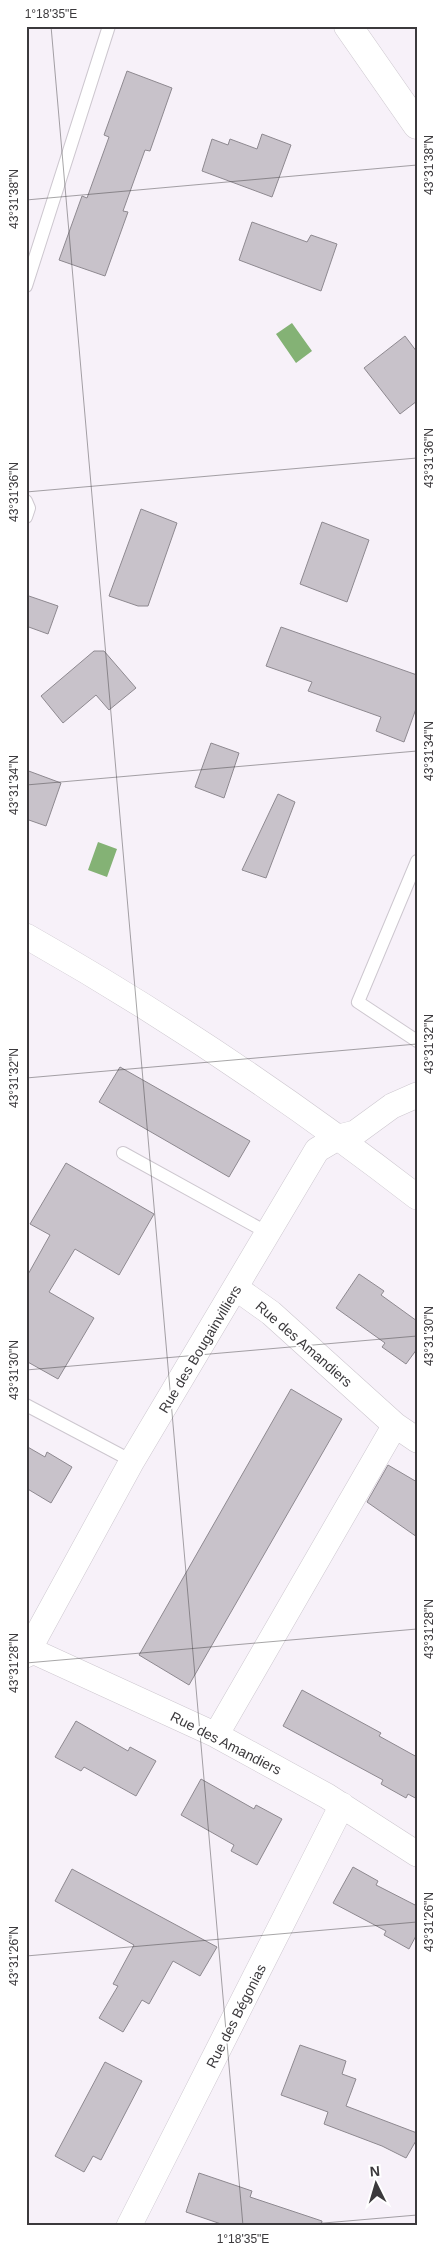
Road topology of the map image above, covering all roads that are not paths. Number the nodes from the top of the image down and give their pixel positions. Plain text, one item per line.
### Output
1 (109, 26) edge
2 (348, 26) edge
3 (417, 125) edge
4 (26, 286) edge
5 (26, 501) edge
6 (26, 517) edge
7 (417, 861) edge
8 (26, 936) edge
9 (417, 1041) edge
10 (417, 1095) edge
11 (339, 1137) junction
12 (123, 1153) dead end
13 (417, 1197) edge
14 (268, 1233) junction
15 (236, 1288) junction
16 (26, 1405) edge
17 (395, 1425) junction
18 (417, 1440) edge
19 (132, 1461) junction
20 (27, 1651) edge
21 (216, 1735) junction
22 (342, 1806) junction
23 (417, 1854) edge
24 (129, 2226) edge

1 - 4 lane
2 - 3 main road
5 - 6 lane
7 - 9 lane
8 - 11 street
10 - 11 street, Rue des Bougainvilliers
11 - 13 street
11 - 14 street, Rue des Bougainvilliers
12 - 14 lane
14 - 15 street, Rue des Bougainvilliers
15 - 17 street, Rue des Amandiers
15 - 19 street, Rue des Bougainvilliers
16 - 19 lane
17 - 18 street, Rue des Amandiers
17 - 21 street
19 - 20 street, Rue des Bougainvilliers
20 - 21 street, Rue des Amandiers
21 - 22 street, Rue des Amandiers
22 - 23 street, Rue des Amandiers
22 - 24 street, Rue des Bégonias

